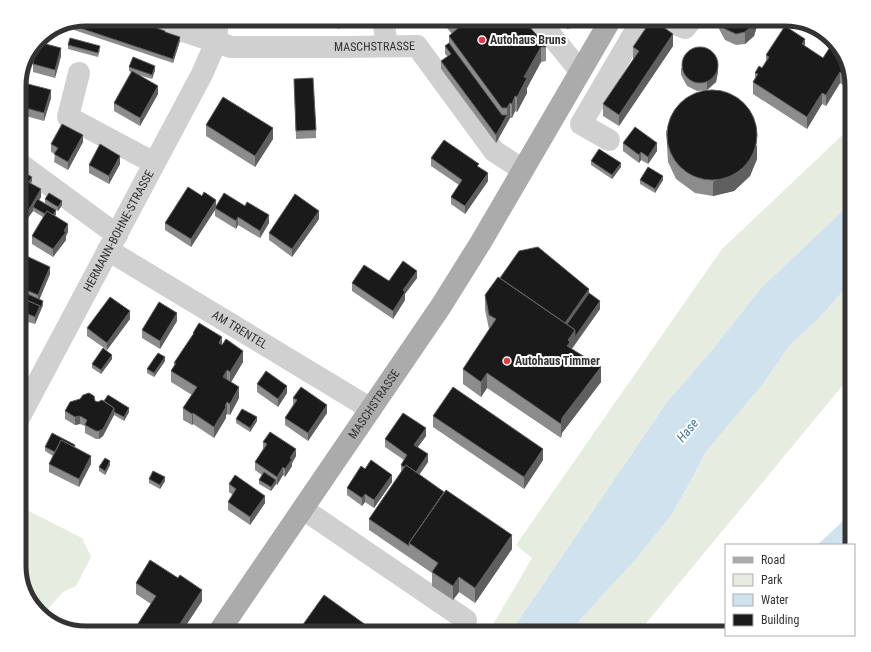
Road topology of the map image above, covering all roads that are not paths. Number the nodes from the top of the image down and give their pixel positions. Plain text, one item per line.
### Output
1 (169, 26) edge
2 (217, 26) edge
3 (384, 26) edge
4 (544, 26) edge
5 (607, 26) edge
6 (621, 26) edge
7 (643, 26) edge
8 (633, 35) junction
9 (216, 42) junction
10 (387, 46) junction
11 (580, 71) junction
12 (80, 73) dead end
13 (610, 140) dead end
14 (154, 163) junction
15 (26, 169) edge
16 (523, 170) junction
17 (112, 243) junction
18 (26, 405) edge
19 (371, 409) junction
20 (303, 509) junction
21 (466, 620) dead end
22 (223, 626) edge

1 - 9 street
2 - 9 street, HERMANN-BOHNE-STRASSE
3 - 10 street
4 - 11 street
5 - 11 main road, MASCHSTRASSE
6 - 8 street
7 - 8 street
8 - 13 street
9 - 10 street, MASCHSTRASSE
9 - 14 street, HERMANN-BOHNE-STRASSE
10 - 16 street, MASCHSTRASSE
11 - 16 main road, MASCHSTRASSE
12 - 14 street
14 - 17 street, HERMANN-BOHNE-STRASSE
15 - 17 street, AM TRENTEL
16 - 19 main road, MASCHSTRASSE
17 - 18 street, HERMANN-BOHNE-STRASSE
17 - 19 street, AM TRENTEL
19 - 20 main road, MASCHSTRASSE
20 - 21 street
20 - 22 main road, MASCHSTRASSE

